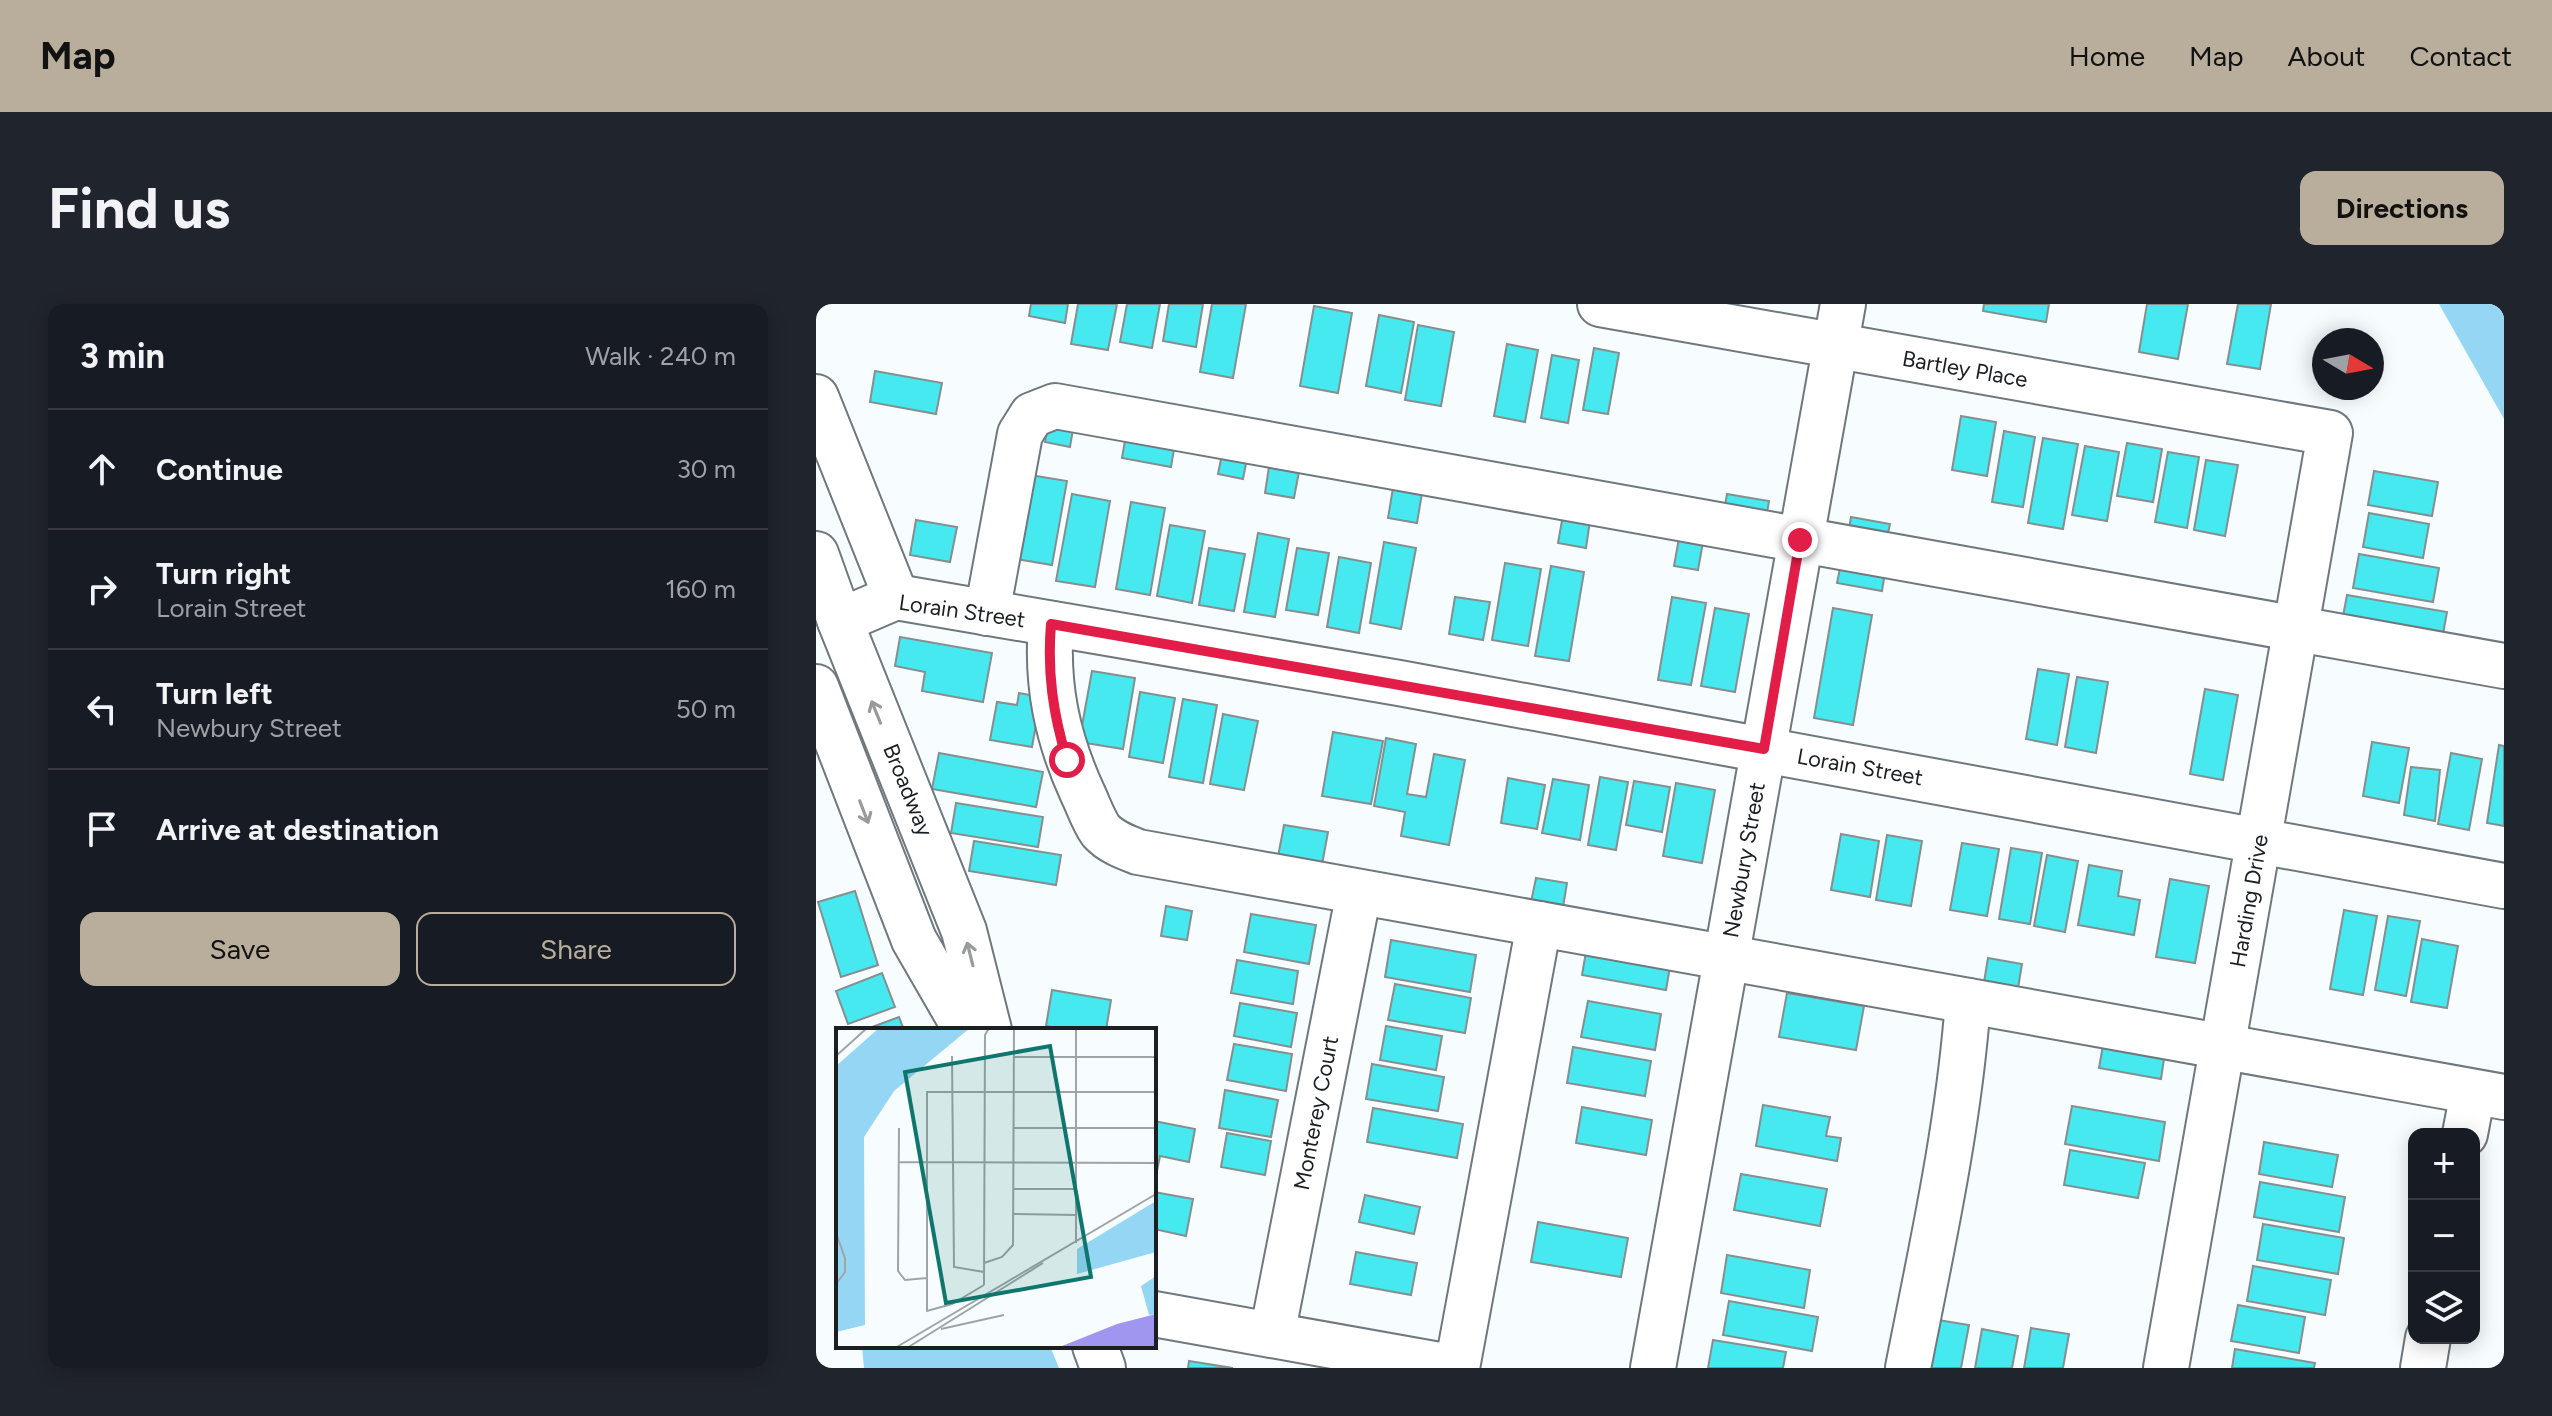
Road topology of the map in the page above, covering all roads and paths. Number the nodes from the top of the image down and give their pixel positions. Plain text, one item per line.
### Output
1 (1600, 304) edge
2 (1843, 304) edge
3 (1835, 346) junction
4 (816, 397) edge
5 (2330, 433) joint
6 (1800, 540) junction
7 (816, 554) edge
8 (896, 597) junction
9 (987, 613) junction
10 (840, 621) junction
11 (1051, 624) junction
12 (2296, 631) junction
13 (2504, 666) edge
14 (816, 687) edge
15 (1764, 749) junction
16 (2259, 840) junction
17 (2504, 886) edge
18 (1359, 892) junction
19 (1539, 924) junction
20 (1726, 958) junction
21 (1968, 1001) junction
22 (965, 1028) edge
23 (988, 1028) edge
24 (2223, 1047) junction
25 (2488, 1095) edge
26 (2469, 1128) edge
27 (1156, 1314) edge
28 (1272, 1335) junction
29 (2427, 1344) edge
30 (1096, 1348) edge
31 (1103, 1368) edge
32 (1457, 1368) edge
33 (1653, 1368) edge
34 (1908, 1368) edge
35 (2166, 1368) edge
36 (2423, 1368) edge

1 - 3 street, Bartley Place
2 - 3 street, Newbury Street
3 - 5 street, Bartley Place
3 - 6 street, Newbury Street
4 - 8 street
5 - 12 street, Harding Drive
6 - 9 street
6 - 12 street
6 - 15 street, Newbury Street
7 - 10 street, Broadway
8 - 9 street, Lorain Street
8 - 10 street, Lorain Street
9 - 11 street, Lorain Street
23 -> 10 street, Broadway
11 - 15 street, Lorain Street
11 - 18 street
12 - 13 street
12 - 16 street, Harding Drive
14 -> 22 street
15 - 16 street, Lorain Street
15 - 20 street, Newbury Street
16 - 17 street, Lorain Street
16 - 24 street, Harding Drive
18 - 19 street
18 - 28 street, Monterey Court
19 - 20 street
19 - 32 street
20 - 21 street
20 - 33 street, Newbury Street
21 - 24 street
21 - 34 street
24 - 25 street
24 - 35 street, Harding Drive
25 - 26 street
27 - 28 street
28 - 32 street
29 - 36 street
30 - 31 street

